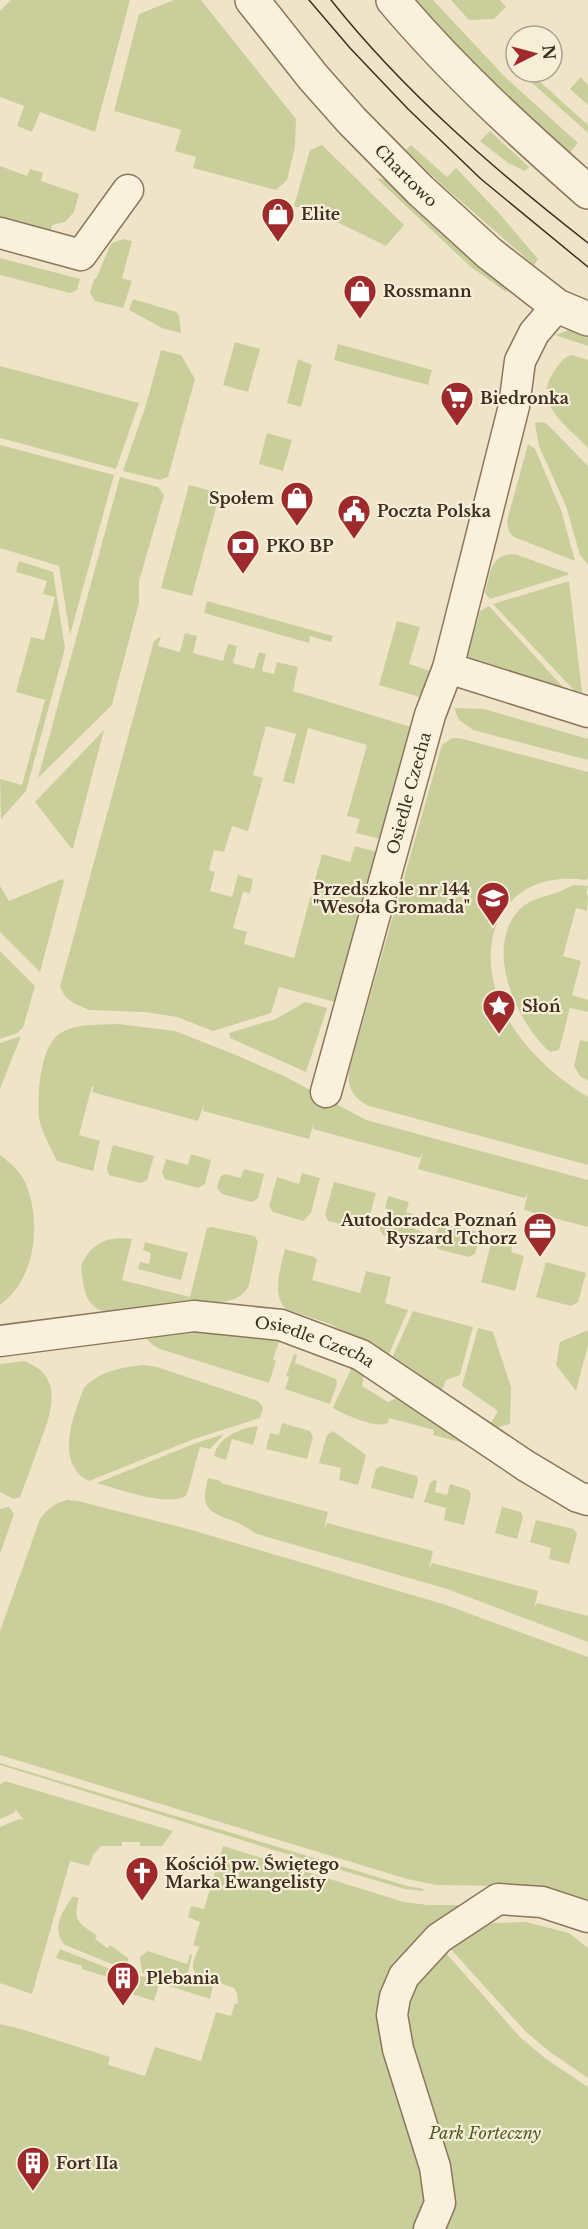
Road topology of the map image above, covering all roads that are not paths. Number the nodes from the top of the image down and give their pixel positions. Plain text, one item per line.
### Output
1 (252, 0) edge
2 (393, 0) edge
3 (128, 190) dead end
4 (588, 192) edge
5 (0, 233) edge
6 (557, 306) junction
7 (588, 319) edge
8 (448, 668) junction
9 (588, 712) edge
10 (326, 1092) dead end
11 (0, 1341) edge
12 (588, 1500) edge
13 (588, 1917) edge
14 (429, 2229) edge

1 - 6 street, Chartowo
2 - 4 street
3 - 5 street
6 - 7 street, Chartowo
6 - 8 street, Osiedle Czecha
8 - 9 street
8 - 10 street, Osiedle Czecha
11 - 12 street, Osiedle Czecha
13 - 14 street

